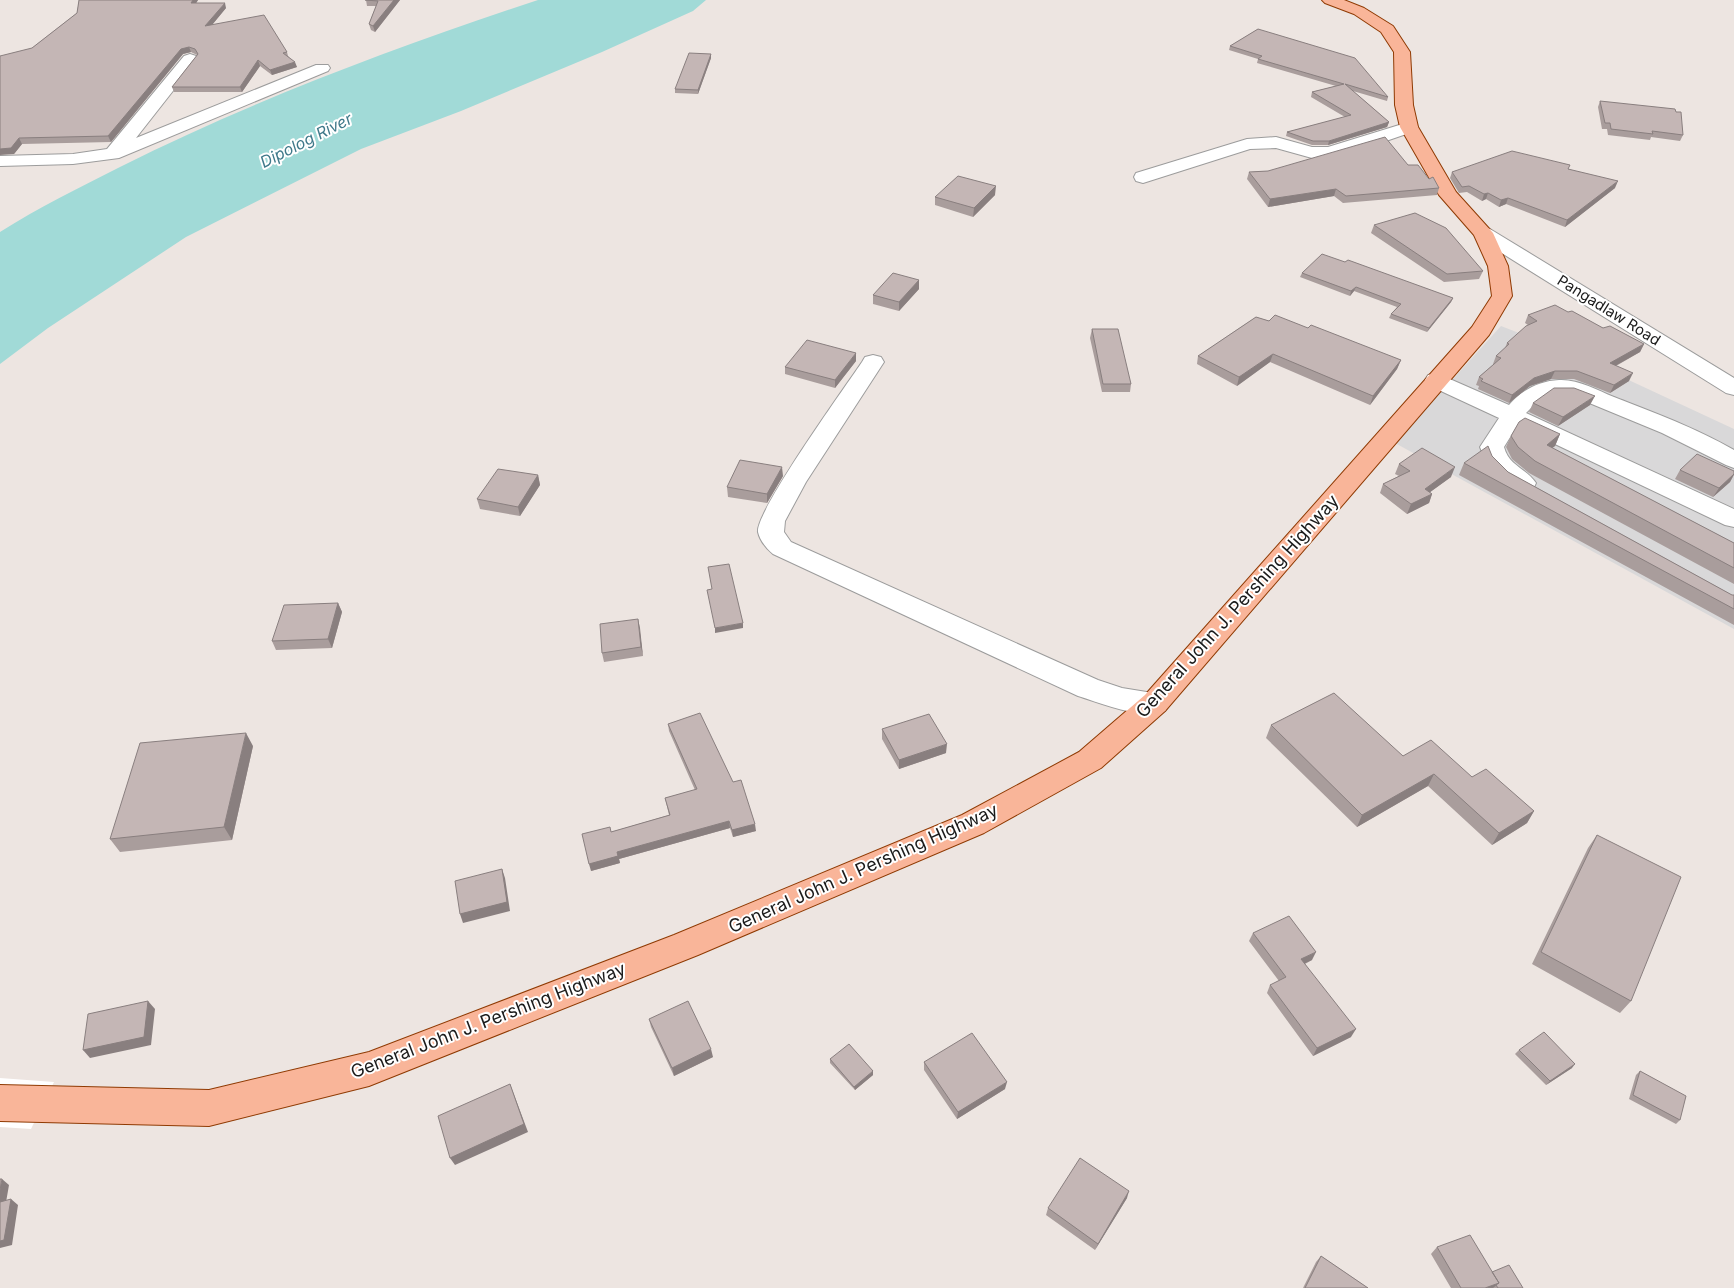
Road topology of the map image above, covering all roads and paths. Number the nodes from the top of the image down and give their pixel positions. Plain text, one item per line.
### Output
1 (1330, 0) edge
2 (190, 59) dead end
3 (322, 68) dead end
4 (1408, 127) junction
5 (113, 154) junction
6 (0, 161) edge
7 (1143, 177) dead end
8 (1483, 233) junction
9 (872, 362) dead end
10 (1436, 380) junction
11 (1734, 388) edge
12 (1512, 416) junction
13 (1734, 460) edge
14 (1548, 497) edge
15 (1734, 519) edge
16 (1155, 703) junction
17 (0, 1103) edge

1 - 4 main road, General John J. Pershing Highway
2 - 5 street
3 - 5 street
4 - 7 street
4 - 8 main road, General John J. Pershing Highway
5 - 6 street
8 - 10 main road, General John J. Pershing Highway
8 - 11 street, Pangadlaw Road
9 - 16 street
10 - 12 street
10 - 16 main road, General John J. Pershing Highway
12 - 13 street
12 - 14 street
12 - 15 street
16 - 17 main road, General John J. Pershing Highway

